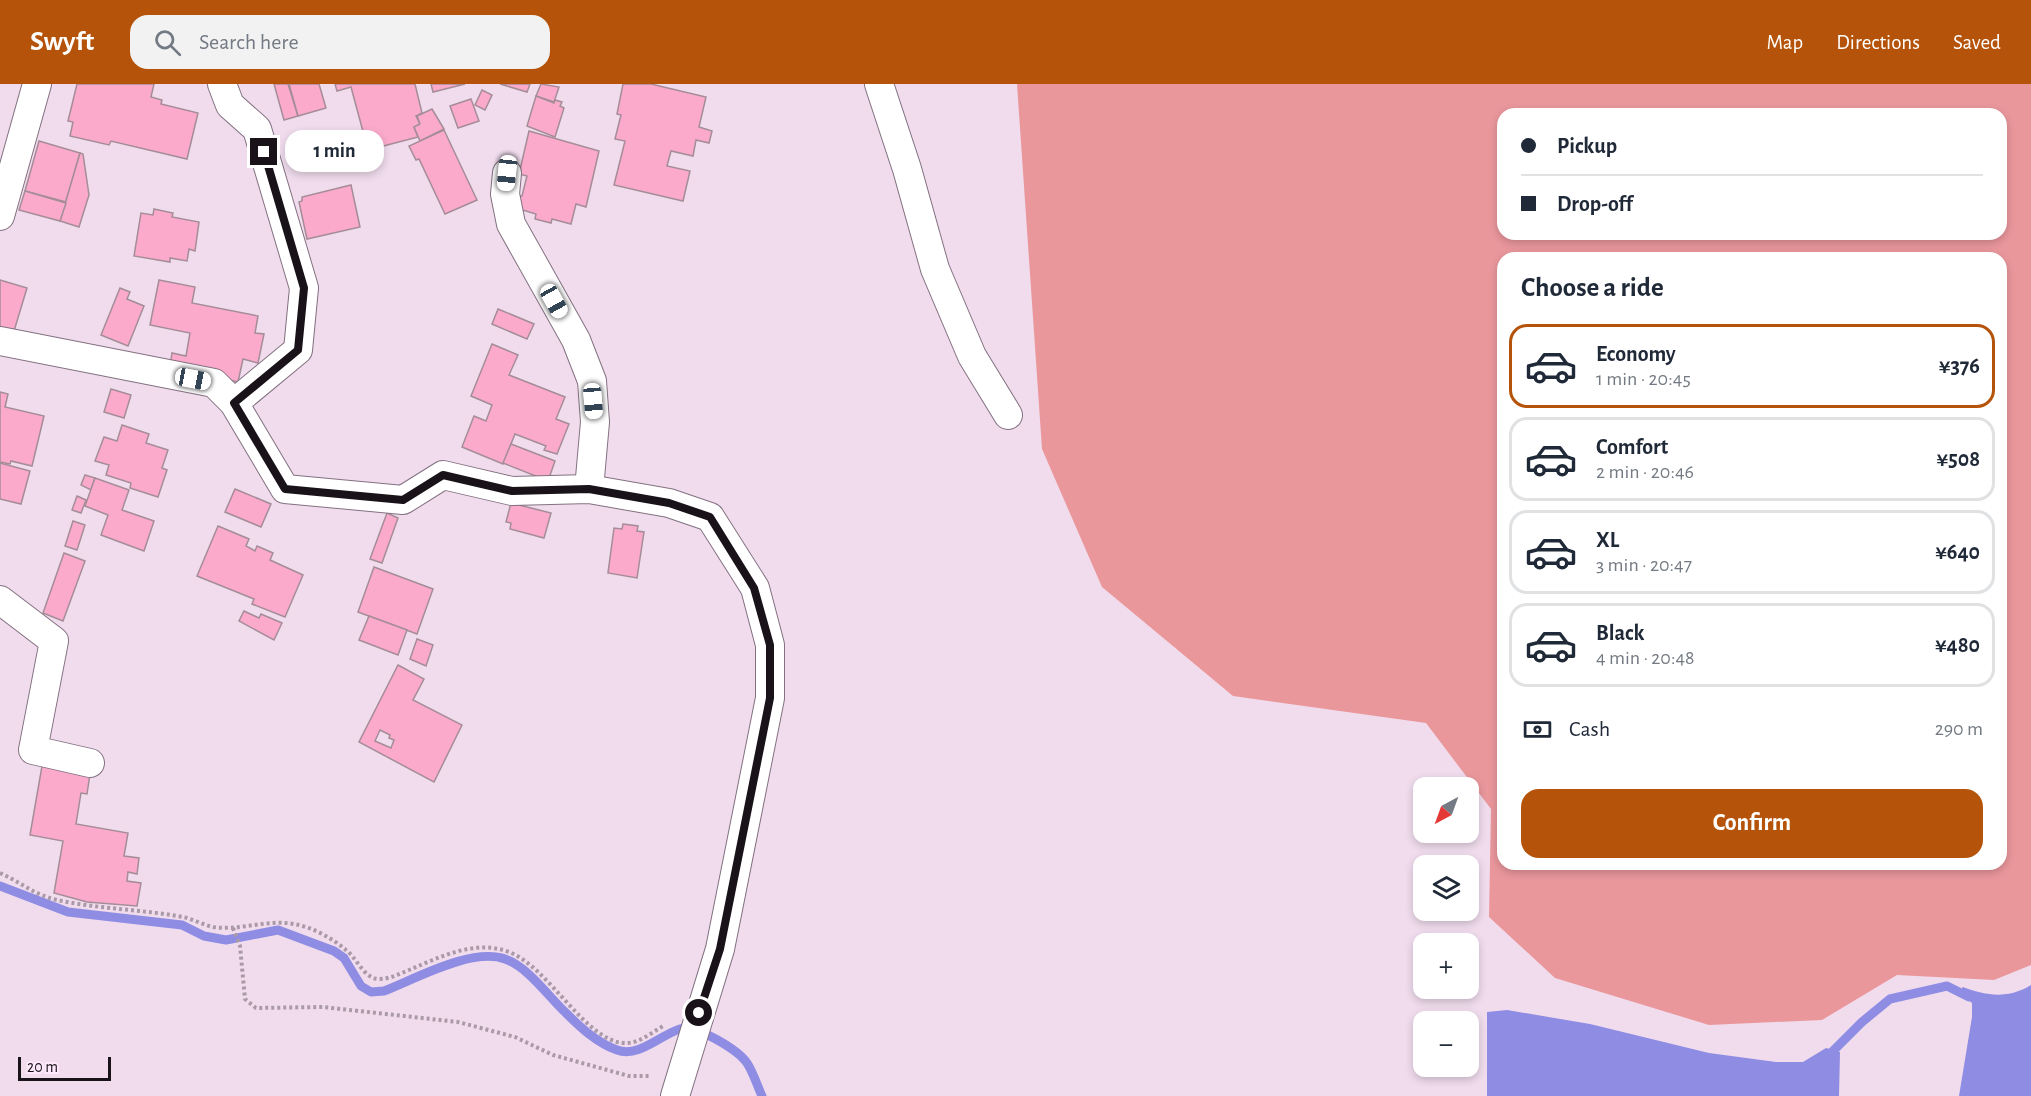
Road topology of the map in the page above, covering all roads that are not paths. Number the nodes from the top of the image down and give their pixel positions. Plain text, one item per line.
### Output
1 (37, 84) edge
2 (222, 84) edge
3 (879, 84) edge
4 (507, 173) dead end
5 (0, 216) edge
6 (0, 341) edge
7 (234, 403) junction
8 (1008, 415) dead end
9 (589, 489) junction
10 (0, 600) edge
11 (90, 763) dead end
12 (675, 1096) edge

1 - 5 street
2 - 7 street
3 - 8 street
4 - 9 street
6 - 7 street
7 - 9 street
9 - 12 street
10 - 11 street

